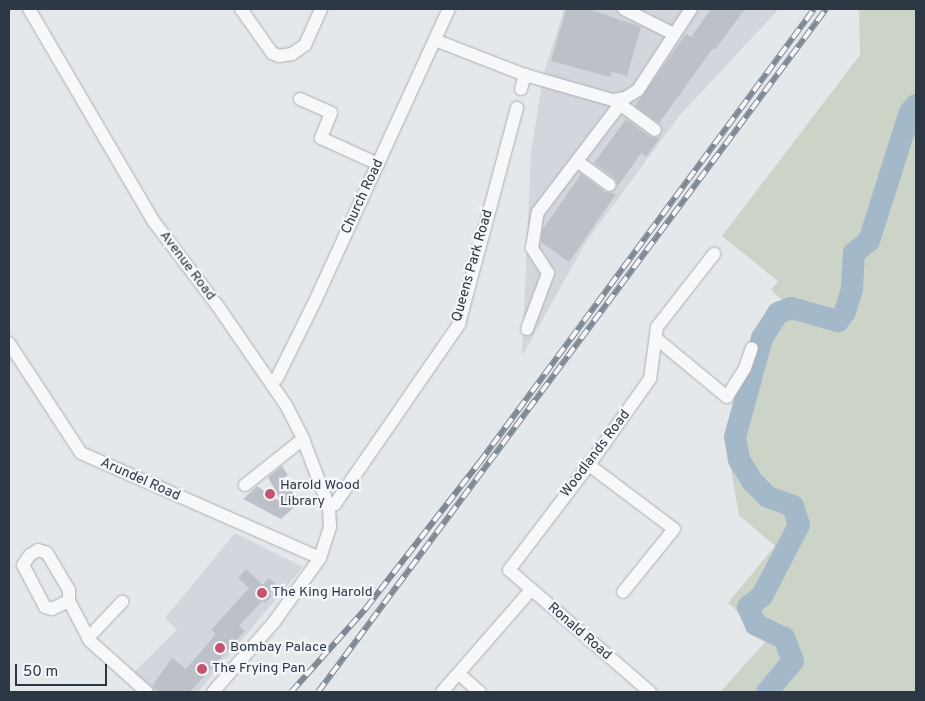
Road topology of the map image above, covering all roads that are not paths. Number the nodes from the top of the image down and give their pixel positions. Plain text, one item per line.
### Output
1 (29, 9) edge
2 (320, 9) edge
3 (449, 9) edge
4 (624, 9) edge
5 (244, 10) edge
6 (686, 11) edge
7 (674, 34) junction
8 (435, 40) junction
9 (525, 75) junction
10 (521, 89) dead end
11 (300, 99) dead end
12 (623, 102) junction
13 (516, 108) dead end
14 (655, 130) dead end
15 (578, 162) junction
16 (378, 164) junction
17 (610, 185) dead end
18 (714, 254) dead end
19 (527, 329) dead end
20 (657, 334) junction
21 (9, 343) edge
22 (752, 348) dead end
23 (271, 382) junction
24 (303, 439) junction
25 (590, 465) junction
26 (245, 485) dead end
27 (330, 507) junction
28 (320, 558) junction
29 (509, 570) joint
30 (531, 590) junction
31 (623, 592) dead end
32 (69, 601) junction
33 (122, 602) dead end
34 (88, 638) junction
35 (459, 674) junction
36 (144, 691) edge
37 (213, 692) edge
38 (442, 692) edge
39 (480, 692) edge
40 (650, 692) edge

1 - 23 street, Avenue Road
2 - 5 street
3 - 8 street, Church Road
4 - 7 street
6 - 7 street
7 - 12 street
8 - 9 street
8 - 16 street, Church Road
9 - 10 street
9 - 12 street
11 - 16 street
12 - 14 street
12 - 15 street
13 - 27 street, Queens Park Road
15 - 17 street
15 - 19 street
16 - 23 street, Church Road
18 - 20 street
20 - 22 street
20 - 25 street, Woodlands Road
21 - 28 street, Arundel Road
23 - 24 street, Avenue Road
24 - 26 street
24 - 27 street, Avenue Road
25 - 29 street, Woodlands Road
25 - 31 street
27 - 28 street, Avenue Road
28 - 37 street, Avenue Road
29 - 30 street, Ronald Road
30 - 35 street
30 - 40 street, Ronald Road
32 - 32 street
32 - 34 street
33 - 34 street
34 - 36 street
35 - 38 street
35 - 39 street

